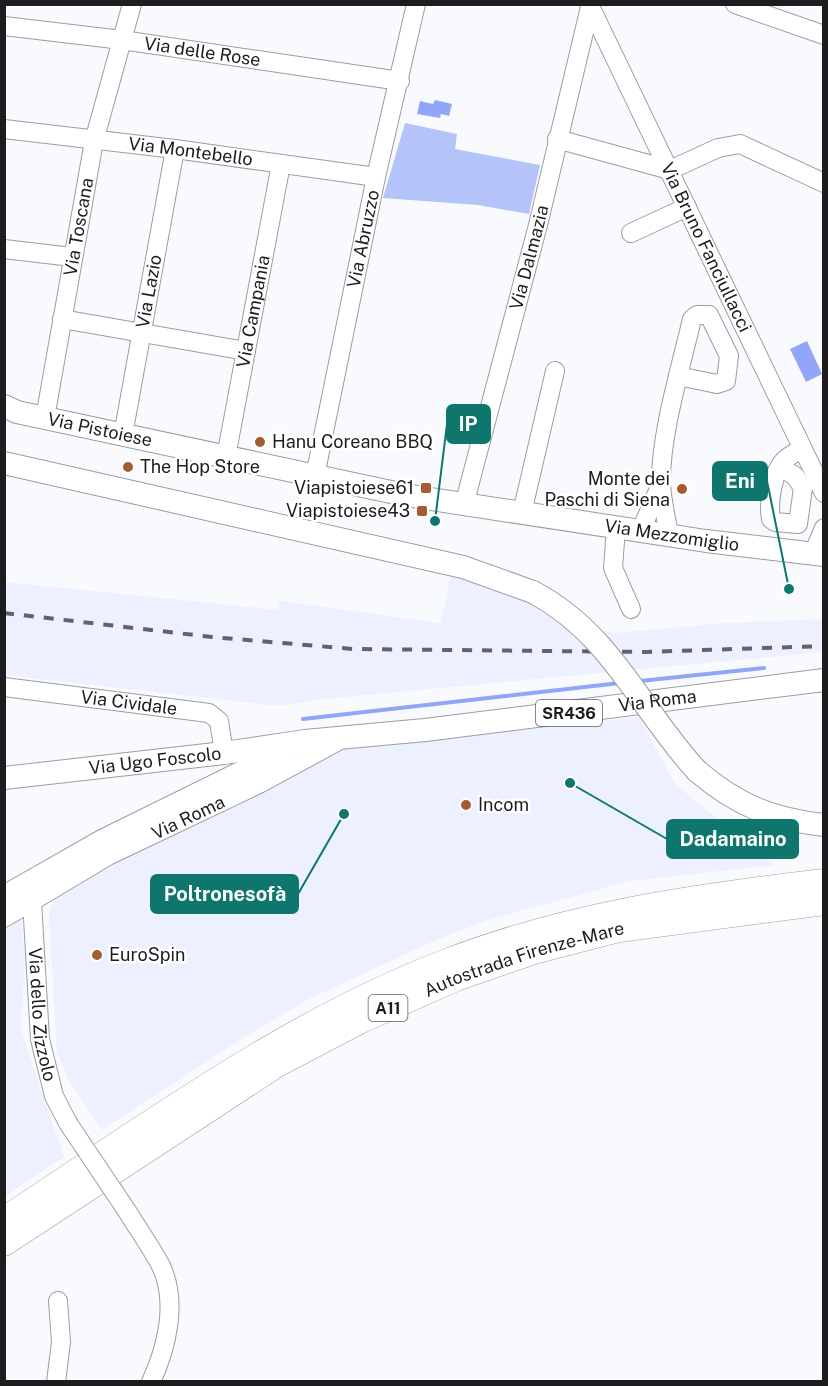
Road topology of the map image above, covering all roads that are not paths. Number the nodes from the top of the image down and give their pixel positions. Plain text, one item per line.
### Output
1 (132, 4) edge
2 (416, 4) edge
3 (735, 4) edge
4 (589, 6) edge
5 (4, 26) edge
6 (824, 35) edge
7 (122, 40) junction
8 (400, 81) junction
9 (4, 129) edge
10 (557, 139) junction
11 (94, 141) junction
12 (175, 149) junction
13 (282, 164) junction
14 (670, 170) junction
15 (376, 177) junction
16 (824, 183) edge
17 (687, 207) junction
18 (631, 233) dead end
19 (4, 249) edge
20 (72, 258) junction
21 (62, 319) junction
22 (142, 332) junction
23 (747, 334) junction
24 (724, 344) junction
25 (246, 351) junction
26 (555, 371) dead end
27 (678, 376) junction
28 (9, 411) edge
29 (45, 418) junction
30 (123, 435) junction
31 (802, 449) junction
32 (226, 457) junction
33 (4, 464) edge
34 (780, 467) dead end
35 (315, 476) junction
36 (661, 482) junction
37 (823, 495) edge
38 (464, 506) junction
39 (522, 513) junction
40 (616, 528) junction
41 (824, 528) edge
42 (641, 530) junction
43 (669, 534) junction
44 (818, 554) edge
45 (631, 609) dead end
46 (824, 680) edge
47 (793, 686) junction
48 (824, 686) edge
49 (4, 687) edge
50 (345, 737) junction
51 (305, 741) junction
52 (224, 753) junction
53 (189, 757) junction
54 (4, 778) edge
55 (203, 792) junction
56 (824, 825) edge
57 (824, 882) edge
58 (4, 897) edge
59 (32, 901) junction
60 (824, 902) edge
61 (4, 918) edge
62 (4, 1220) edge
63 (4, 1243) edge
64 (57, 1301) dead end
65 (56, 1382) edge
66 (151, 1382) edge

1 - 7 street, Via Toscana
2 - 8 street, Via Abruzzo
3 - 6 street
4 - 10 street, Via Dalmazia
4 - 14 street, Via Bruno Fanciullacci
5 - 7 street, Via delle Rose
7 - 8 street, Via delle Rose
7 - 11 street, Via Toscana
8 - 15 street, Via Abruzzo
9 - 11 street, Via Montebello
10 - 14 street
10 - 38 street, Via Dalmazia
11 - 12 street, Via Montebello
11 - 20 street, Via Toscana
12 - 13 street, Via Montebello
12 - 22 street, Via Lazio
13 - 15 street, Via Montebello
13 - 25 street, Via Campania
14 - 16 street
14 - 17 street, Via Bruno Fanciullacci
15 - 35 street, Via Abruzzo
17 - 18 street
17 - 23 street, Via Bruno Fanciullacci
19 - 20 street
20 - 21 street, Via Toscana
21 - 22 street
21 - 29 street, Via Toscana
22 - 25 street
22 - 30 street, Via Lazio
23 - 24 street
23 - 31 street, Via Bruno Fanciullacci
24 - 27 street
24 - 27 street
25 - 32 street, Via Campania
26 - 39 street
27 - 36 street
28 - 29 main road, Via Pistoiese
29 - 30 main road, Via Pistoiese
30 - 32 main road, Via Pistoiese
31 - 34 street
31 - 37 street, Via Bruno Fanciullacci
32 - 35 main road, Via Pistoiese
33 - 56 main road, bridge
35 - 38 main road, Via Pistoiese
36 - 42 street
36 - 43 street
38 - 39 main road, Via Mezzomiglio
39 - 40 main road, Via Mezzomiglio
40 - 42 main road, Via Mezzomiglio
40 - 45 street
41 - 44 street
42 - 43 main road, Via Mezzomiglio
43 - 44 main road, Via Mezzomiglio
46 - 47 main road, Via Roma / SR436
47 - 48 main road, Via Roma / SR436
47 - 50 main road, Via Roma / SR436
49 - 52 street, Via Cividale
50 - 51 main road, Via Roma / SR436
50 - 59 street, Via Roma
51 - 52 main road, Via Ugo Foscolo
51 - 55 main road
52 - 53 main road, Via Ugo Foscolo
53 - 54 main road, Via Ugo Foscolo
53 - 55 main road
55 - 58 main road
57 - 62 highway, Autostrada Firenze-Mare / A11
59 - 61 street, Via Roma
59 - 66 street, Via dello Zizzolo, bridge
60 - 63 highway, Autostrada Firenze-Mare / A11
64 - 65 street

